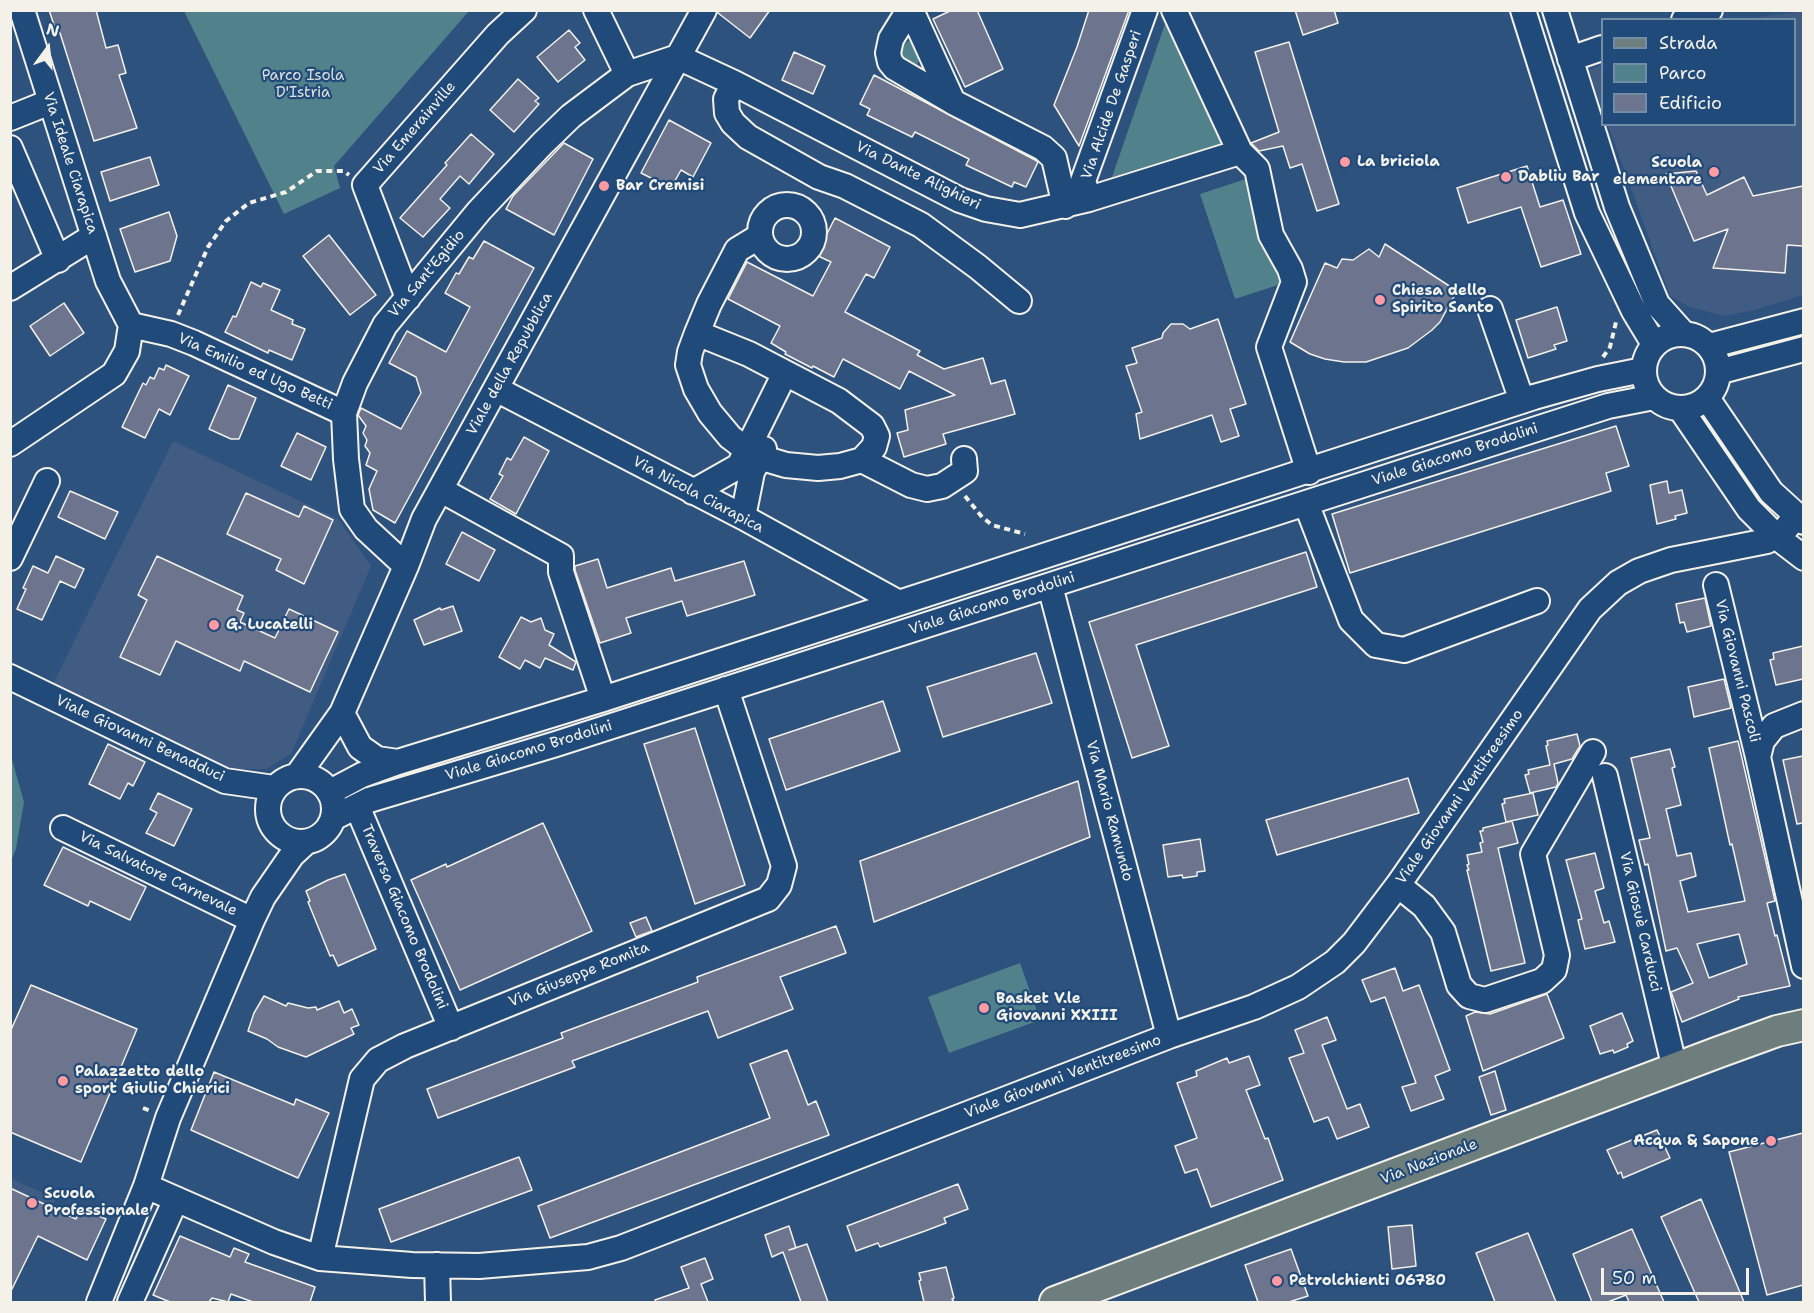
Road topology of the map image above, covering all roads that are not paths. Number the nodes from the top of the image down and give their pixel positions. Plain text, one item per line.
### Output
1 (22, 10) edge
2 (524, 10) edge
3 (596, 10) edge
4 (704, 10) edge
5 (910, 10) edge
6 (1144, 10) edge
7 (1174, 10) edge
8 (1555, 10) edge
9 (1710, 10) edge
10 (1689, 18) edge
11 (1523, 27) edge
12 (1601, 48) edge
13 (678, 57) junction
14 (1570, 59) junction
15 (627, 74) junction
16 (734, 83) junction
17 (50, 102) junction
18 (953, 102) junction
19 (10, 118) edge
20 (10, 148) edge
21 (1240, 152) junction
22 (819, 177) junction
23 (1089, 199) junction
24 (1065, 206) junction
25 (801, 208) junction
26 (94, 236) junction
27 (760, 236) junction
28 (58, 260) junction
29 (108, 281) junction
30 (10, 288) edge
31 (408, 298) junction
32 (1019, 302) dead end
33 (1490, 309) dead end
34 (1803, 321) edge
35 (130, 325) junction
36 (697, 333) junction
37 (1683, 333) junction
38 (1653, 344) junction
39 (1709, 346) junction
40 (1803, 349) edge
41 (1643, 370) junction
42 (1718, 372) junction
43 (792, 376) junction
44 (496, 389) junction
45 (1654, 397) junction
46 (1707, 398) junction
47 (1522, 401) junction
48 (1680, 408) junction
49 (344, 413) junction
50 (10, 444) edge
51 (753, 454) junction
52 (862, 460) junction
53 (958, 469) road end
54 (1309, 472) junction
55 (47, 482) dead end
56 (441, 490) junction
57 (693, 492) junction
58 (1306, 502) junction
59 (743, 517) junction
60 (1800, 519) edge
61 (1776, 536) junction
62 (10, 558) edge
63 (1803, 558) edge
64 (406, 566) junction
65 (1716, 585) dead end
66 (1050, 586) junction
67 (1537, 601) dead end
68 (899, 603) junction
69 (10, 677) edge
70 (726, 688) junction
71 (603, 699) junction
72 (1803, 714) edge
73 (338, 719) junction
74 (1593, 752) dead end
75 (1758, 757) junction
76 (398, 762) junction
77 (297, 776) junction
78 (1605, 776) dead end
79 (225, 781) junction
80 (274, 788) junction
81 (326, 788) junction
82 (357, 806) junction
83 (333, 818) junction
84 (271, 823) junction
85 (63, 828) dead end
86 (306, 842) junction
87 (1398, 885) junction
88 (263, 897) junction
89 (252, 920) junction
90 (1803, 966) edge
91 (451, 1028) junction
92 (1795, 1033) edge
93 (1169, 1036) junction
94 (1676, 1069) junction
95 (146, 1186) junction
96 (176, 1199) junction
97 (320, 1258) junction
98 (436, 1265) junction
99 (99, 1302) edge
100 (130, 1302) edge
101 (438, 1302) edge
102 (1054, 1302) edge

1 - 17 street, Via Ideale Ciarapica
2 - 31 street, Via Emerainville
3 - 15 street
4 - 13 street, Viale della Repubblica
5 - 18 street
5 - 18 street
6 - 23 street, Via Alcide De Gasperi
7 - 21 street
8 - 14 street
9 - 10 street
11 - 38 street
12 - 14 street
13 - 15 street, Via Sant'Egidio
13 - 16 street, Via Dante Alighieri
13 - 44 street, Viale della Repubblica
14 - 37 street
15 - 31 street, Via Sant'Egidio
16 - 22 street
16 - 24 street, Via Dante Alighieri
17 - 19 street
17 - 26 street, Via Ideale Ciarapica
18 - 24 street
20 - 28 street
21 - 23 street, Via Dante Alighieri
21 - 54 street
22 - 25 street
22 - 32 street
23 - 24 street, Via Dante Alighieri
25 - 27 street
25 - 27 street
26 - 28 street
26 - 29 street, Via Ideale Ciarapica
27 - 36 street
28 - 29 street, Via Ideale Ciarapica
28 - 30 street
29 - 35 street, Via Ideale Ciarapica
31 - 49 street, Via Sant'Egidio
33 - 47 street
34 - 39 street
35 - 49 street, Via Emilio ed Ugo Betti
35 - 50 street
36 - 43 street
36 - 51 street
37 - 38 street
37 - 39 street
38 - 41 street
39 - 42 street
40 - 42 street
41 - 45 street
41 - 47 street, Viale Giacomo Brodolini
42 - 46 street
43 - 51 street
43 - 52 street
44 - 56 street, Viale della Repubblica
44 - 57 street, Via Nicola Ciarapica
45 - 48 street
45 - 58 street, Viale Giacomo Brodolini
46 - 48 street
46 - 60 street
47 - 54 street, Viale Giacomo Brodolini
48 - 61 street
49 - 64 street, Via Sant'Egidio
51 - 52 street
51 - 57 street
51 - 59 street
52 - 53 street
54 - 68 street, Viale Giacomo Brodolini
55 - 62 street
56 - 64 street, Viale della Repubblica
56 - 71 street
57 - 59 street, Via Nicola Ciarapica
58 - 66 street, Viale Giacomo Brodolini
58 - 67 street
59 - 68 street, Via Nicola Ciarapica
60 - 61 street, Viale Giovanni Ventitreesimo
61 - 63 street
61 - 87 street, Viale Giovanni Ventitreesimo
64 - 73 street, Viale della Repubblica
65 - 75 street, Via Giovanni Pascoli
66 - 70 street, Viale Giacomo Brodolini
66 - 93 street, Via Mario Ramundo
68 - 71 street, Viale Giacomo Brodolini
69 - 79 street, Viale Giovanni Benadduci
70 - 82 street, Viale Giacomo Brodolini
70 - 91 street, Via Giuseppe Romita
71 - 76 street, Viale Giacomo Brodolini
72 - 75 street, Via Giovanni Pascoli
73 - 76 street
73 - 77 street, Viale della Repubblica
73 - 81 street, Viale della Repubblica
74 - 87 street
75 - 90 street, Via Giovanni Pascoli
76 - 81 street, Viale Giacomo Brodolini
77 - 80 street
77 - 81 street
78 - 94 street, Via Giosuè Carducci
79 - 80 street, Viale Giovanni Benadduci
79 - 84 street
80 - 84 street
81 - 83 street
82 - 83 street, Viale Giacomo Brodolini
82 - 91 street, Traversa Giacomo Brodolini
83 - 86 street
84 - 86 street
84 - 88 street
85 - 89 street, Via Salvatore Carnevale
86 - 88 street
87 - 93 street, Viale Giovanni Ventitreesimo
88 - 89 street
89 - 95 street
91 - 97 street, Via Giuseppe Romita
92 - 94 main road, Via Nazionale
93 - 98 street, Viale Giovanni Ventitreesimo
94 - 102 main road, Via Nazionale
95 - 96 street, Viale Giovanni Ventitreesimo
95 - 99 street
96 - 97 street, Viale Giovanni Ventitreesimo
96 - 100 street
97 - 98 street, Viale Giovanni Ventitreesimo
98 - 101 street

